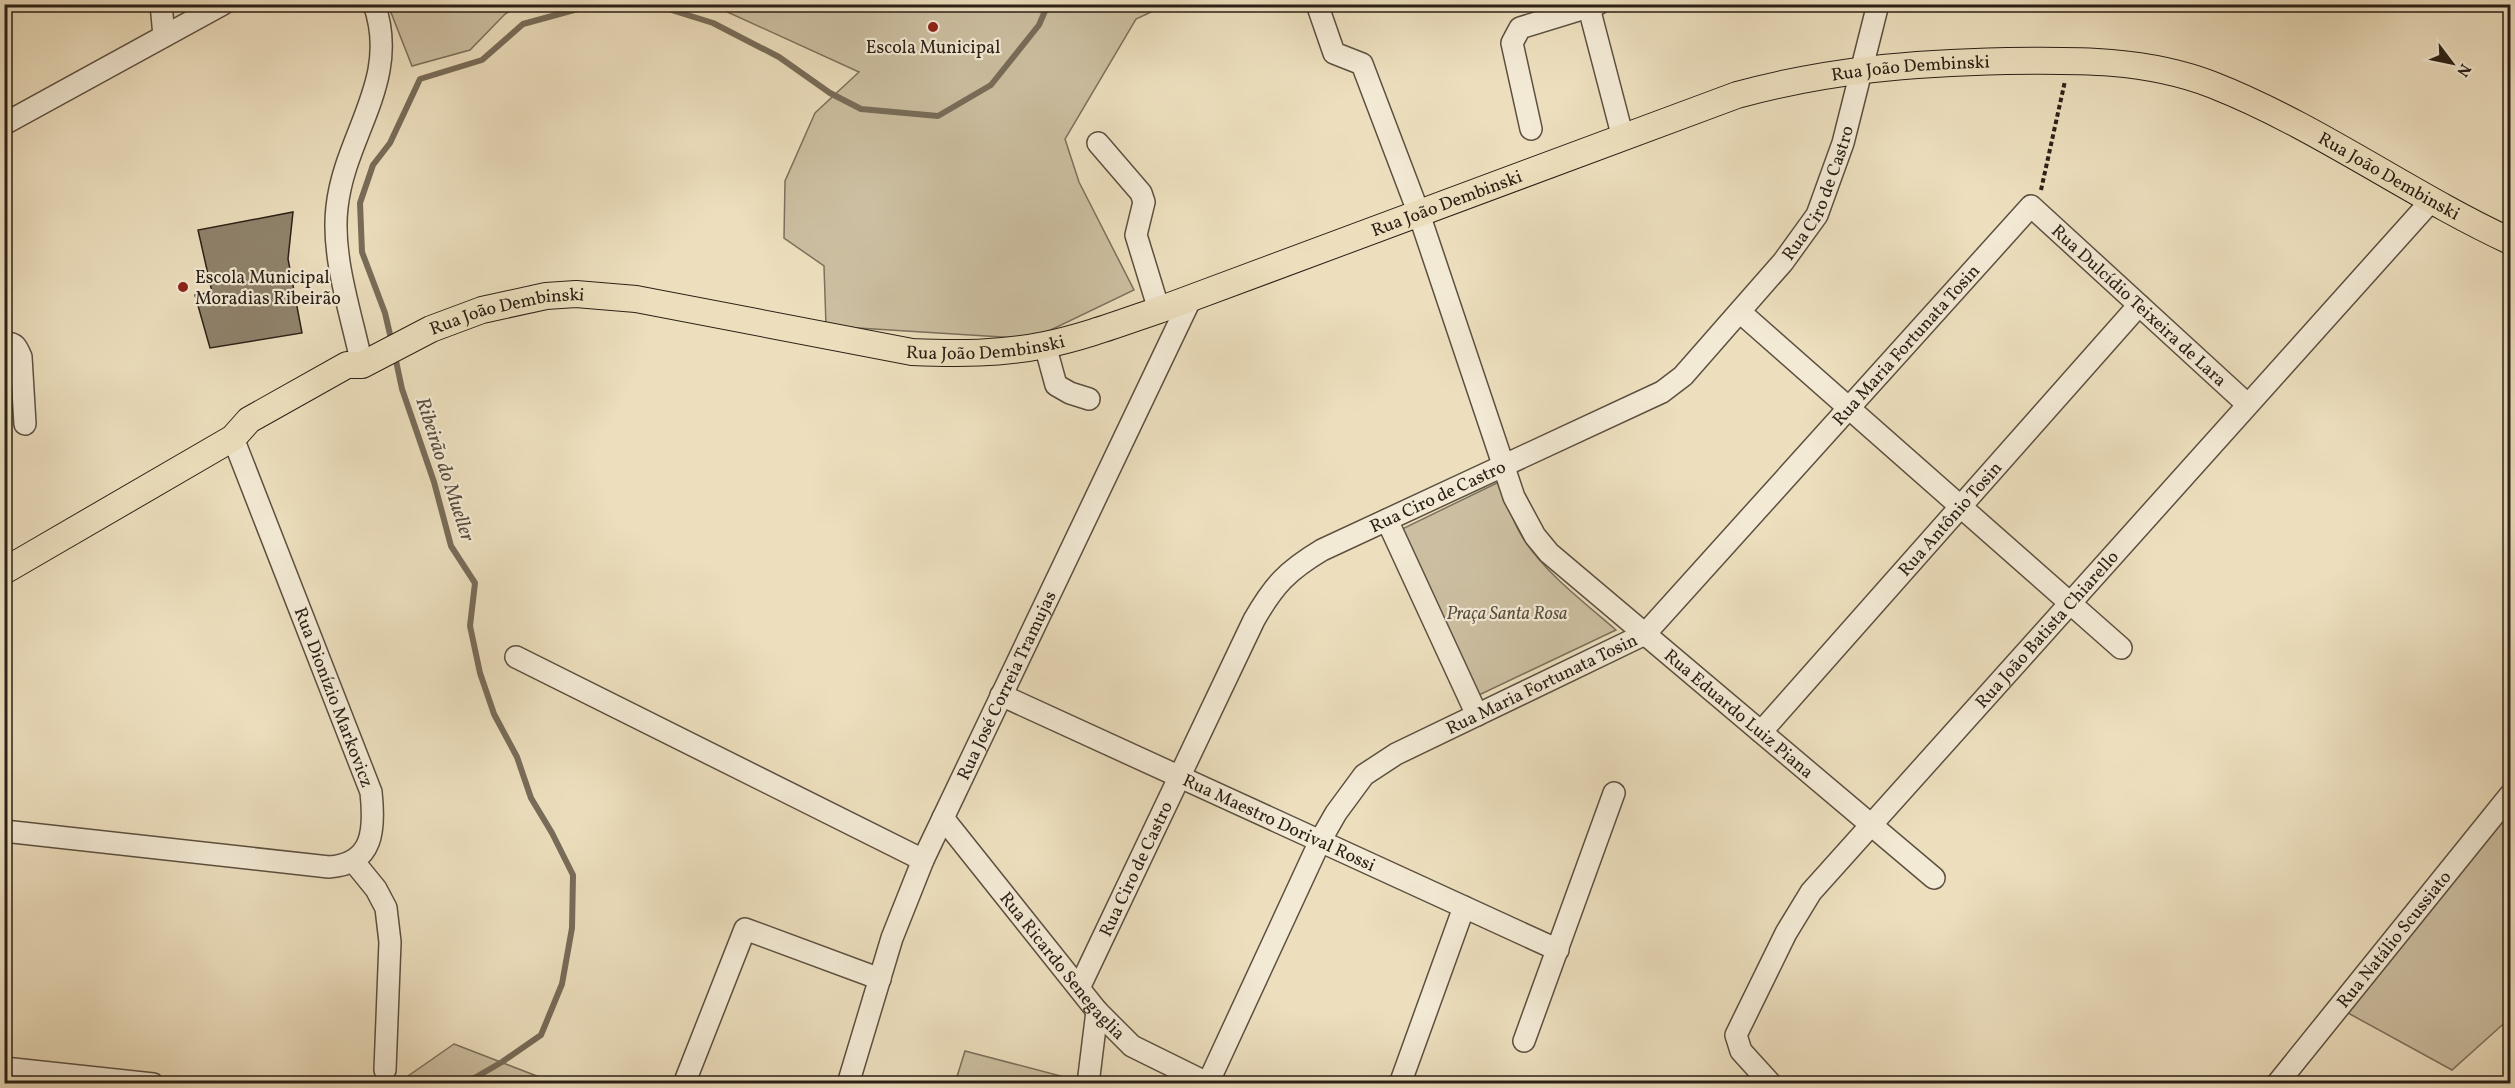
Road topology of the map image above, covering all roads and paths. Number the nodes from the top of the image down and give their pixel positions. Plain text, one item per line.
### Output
1 (161, 4) edge
2 (223, 4) edge
3 (374, 4) edge
4 (1317, 4) edge
5 (1878, 4) edge
6 (1592, 6) edge
7 (164, 36) junction
8 (2069, 60) junction
9 (1862, 69) junction
10 (4, 124) edge
11 (1531, 129) dead end
12 (1623, 138) junction
13 (1098, 143) dead end
14 (2431, 201) junction
15 (2031, 206) junction
16 (1419, 214) junction
17 (2511, 241) edge
18 (1191, 298) junction
19 (2139, 305) junction
20 (1159, 310) junction
21 (1740, 312) junction
22 (4, 342) edge
23 (1045, 345) junction
24 (371, 360) junction
25 (1089, 399) dead end
26 (2247, 404) junction
27 (1849, 408) junction
28 (26, 424) dead end
29 (233, 438) junction
30 (1504, 465) junction
31 (1960, 506) junction
32 (1387, 520) junction
33 (4, 571) edge
34 (2069, 603) junction
35 (1645, 634) junction
36 (2121, 648) dead end
37 (516, 657) dead end
38 (1001, 695) junction
39 (1477, 715) junction
40 (1761, 732) junction
41 (1179, 777) junction
42 (1614, 793) dead end
43 (2511, 795) edge
44 (943, 818) junction
45 (1870, 824) junction
46 (4, 831) edge
47 (1320, 841) junction
48 (923, 860) junction
49 (354, 862) junction
50 (1934, 878) dead end
51 (1464, 907) junction
52 (1558, 950) junction
53 (880, 979) junction
54 (1078, 988) junction
55 (1097, 1011) junction
56 (1524, 1041) dead end
57 (4, 1068) edge
58 (385, 1070) dead end
59 (153, 1083) edge
60 (684, 1083) edge
61 (848, 1083) edge
62 (1088, 1083) edge
63 (1208, 1083) edge
64 (1400, 1083) edge
65 (1771, 1083) edge
66 (2277, 1083) edge

1 - 7 street
2 - 7 street
3 - 24 street
4 - 16 street, Rua Eduardo Luiz Piana
5 - 9 street, Rua Ciro de Castro
6 - 11 street
6 - 12 street
7 - 10 street
8 - 9 main road, Rua João Dembinski
8 - 14 main road, Rua João Dembinski
8 - 15 path
9 - 12 main road, Rua João Dembinski
9 - 21 street, Rua Ciro de Castro
12 - 16 main road, Rua João Dembinski
13 - 20 street
14 - 17 main road, Rua João Dembinski
14 - 26 street, Rua João Batista Chiarello
15 - 19 street, Rua Dulcídio Teixeira de Lara
15 - 27 street, Rua Maria Fortunata Tosin
16 - 18 main road, Rua João Dembinski
16 - 30 street, Rua Eduardo Luiz Piana
18 - 20 main road, Rua João Dembinski
18 - 38 street, Rua José Correia Tramujas
19 - 26 street, Rua Dulcídio Teixeira de Lara
19 - 31 street, Rua Antônio Tosin
20 - 23 main road, Rua João Dembinski
21 - 27 street
21 - 30 street, Rua Ciro de Castro
22 - 28 street
23 - 24 main road, Rua João Dembinski
23 - 25 street
24 - 29 main road, Rua João Dembinski
26 - 34 street, Rua João Batista Chiarello
27 - 31 street
27 - 35 street, Rua Maria Fortunata Tosin
29 - 33 main road, Rua João Dembinski
29 - 49 street, Rua Dionízio Markovicz
30 - 32 street, Rua Ciro de Castro
30 - 35 street, Rua Eduardo Luiz Piana
31 - 34 street
31 - 40 street, Rua Antônio Tosin
32 - 39 street
32 - 41 street, Rua Ciro de Castro
34 - 36 street
34 - 45 street, Rua João Batista Chiarello
35 - 39 street, Rua Maria Fortunata Tosin
35 - 40 street, Rua Eduardo Luiz Piana
37 - 48 street
38 - 41 street, Rua Maestro Dorival Rossi
38 - 44 street, Rua José Correia Tramujas
39 - 47 street, Rua Maria Fortunata Tosin
40 - 45 street, Rua Eduardo Luiz Piana
41 - 47 street, Rua Maestro Dorival Rossi
41 - 54 street, Rua Ciro de Castro
42 - 52 street
43 - 66 street, Rua Natálio Scussiato
44 - 48 street, Rua José Correia Tramujas
44 - 54 street, Rua Ricardo Senegaglia
45 - 50 street, Rua Eduardo Luiz Piana
45 - 65 street, Rua João Batista Chiarello
46 - 49 street
47 - 51 street, Rua Maestro Dorival Rossi
47 - 63 street, Rua Maria Fortunata Tosin
48 - 53 street, Rua José Correia Tramujas
49 - 58 street
51 - 52 street, Rua Maestro Dorival Rossi
51 - 64 street
52 - 56 street
53 - 60 street
53 - 61 street, Rua José Correia Tramujas
54 - 55 street, Rua Ricardo Senegaglia
55 - 62 street
55 - 63 street, Rua Ricardo Senegaglia
57 - 59 street

